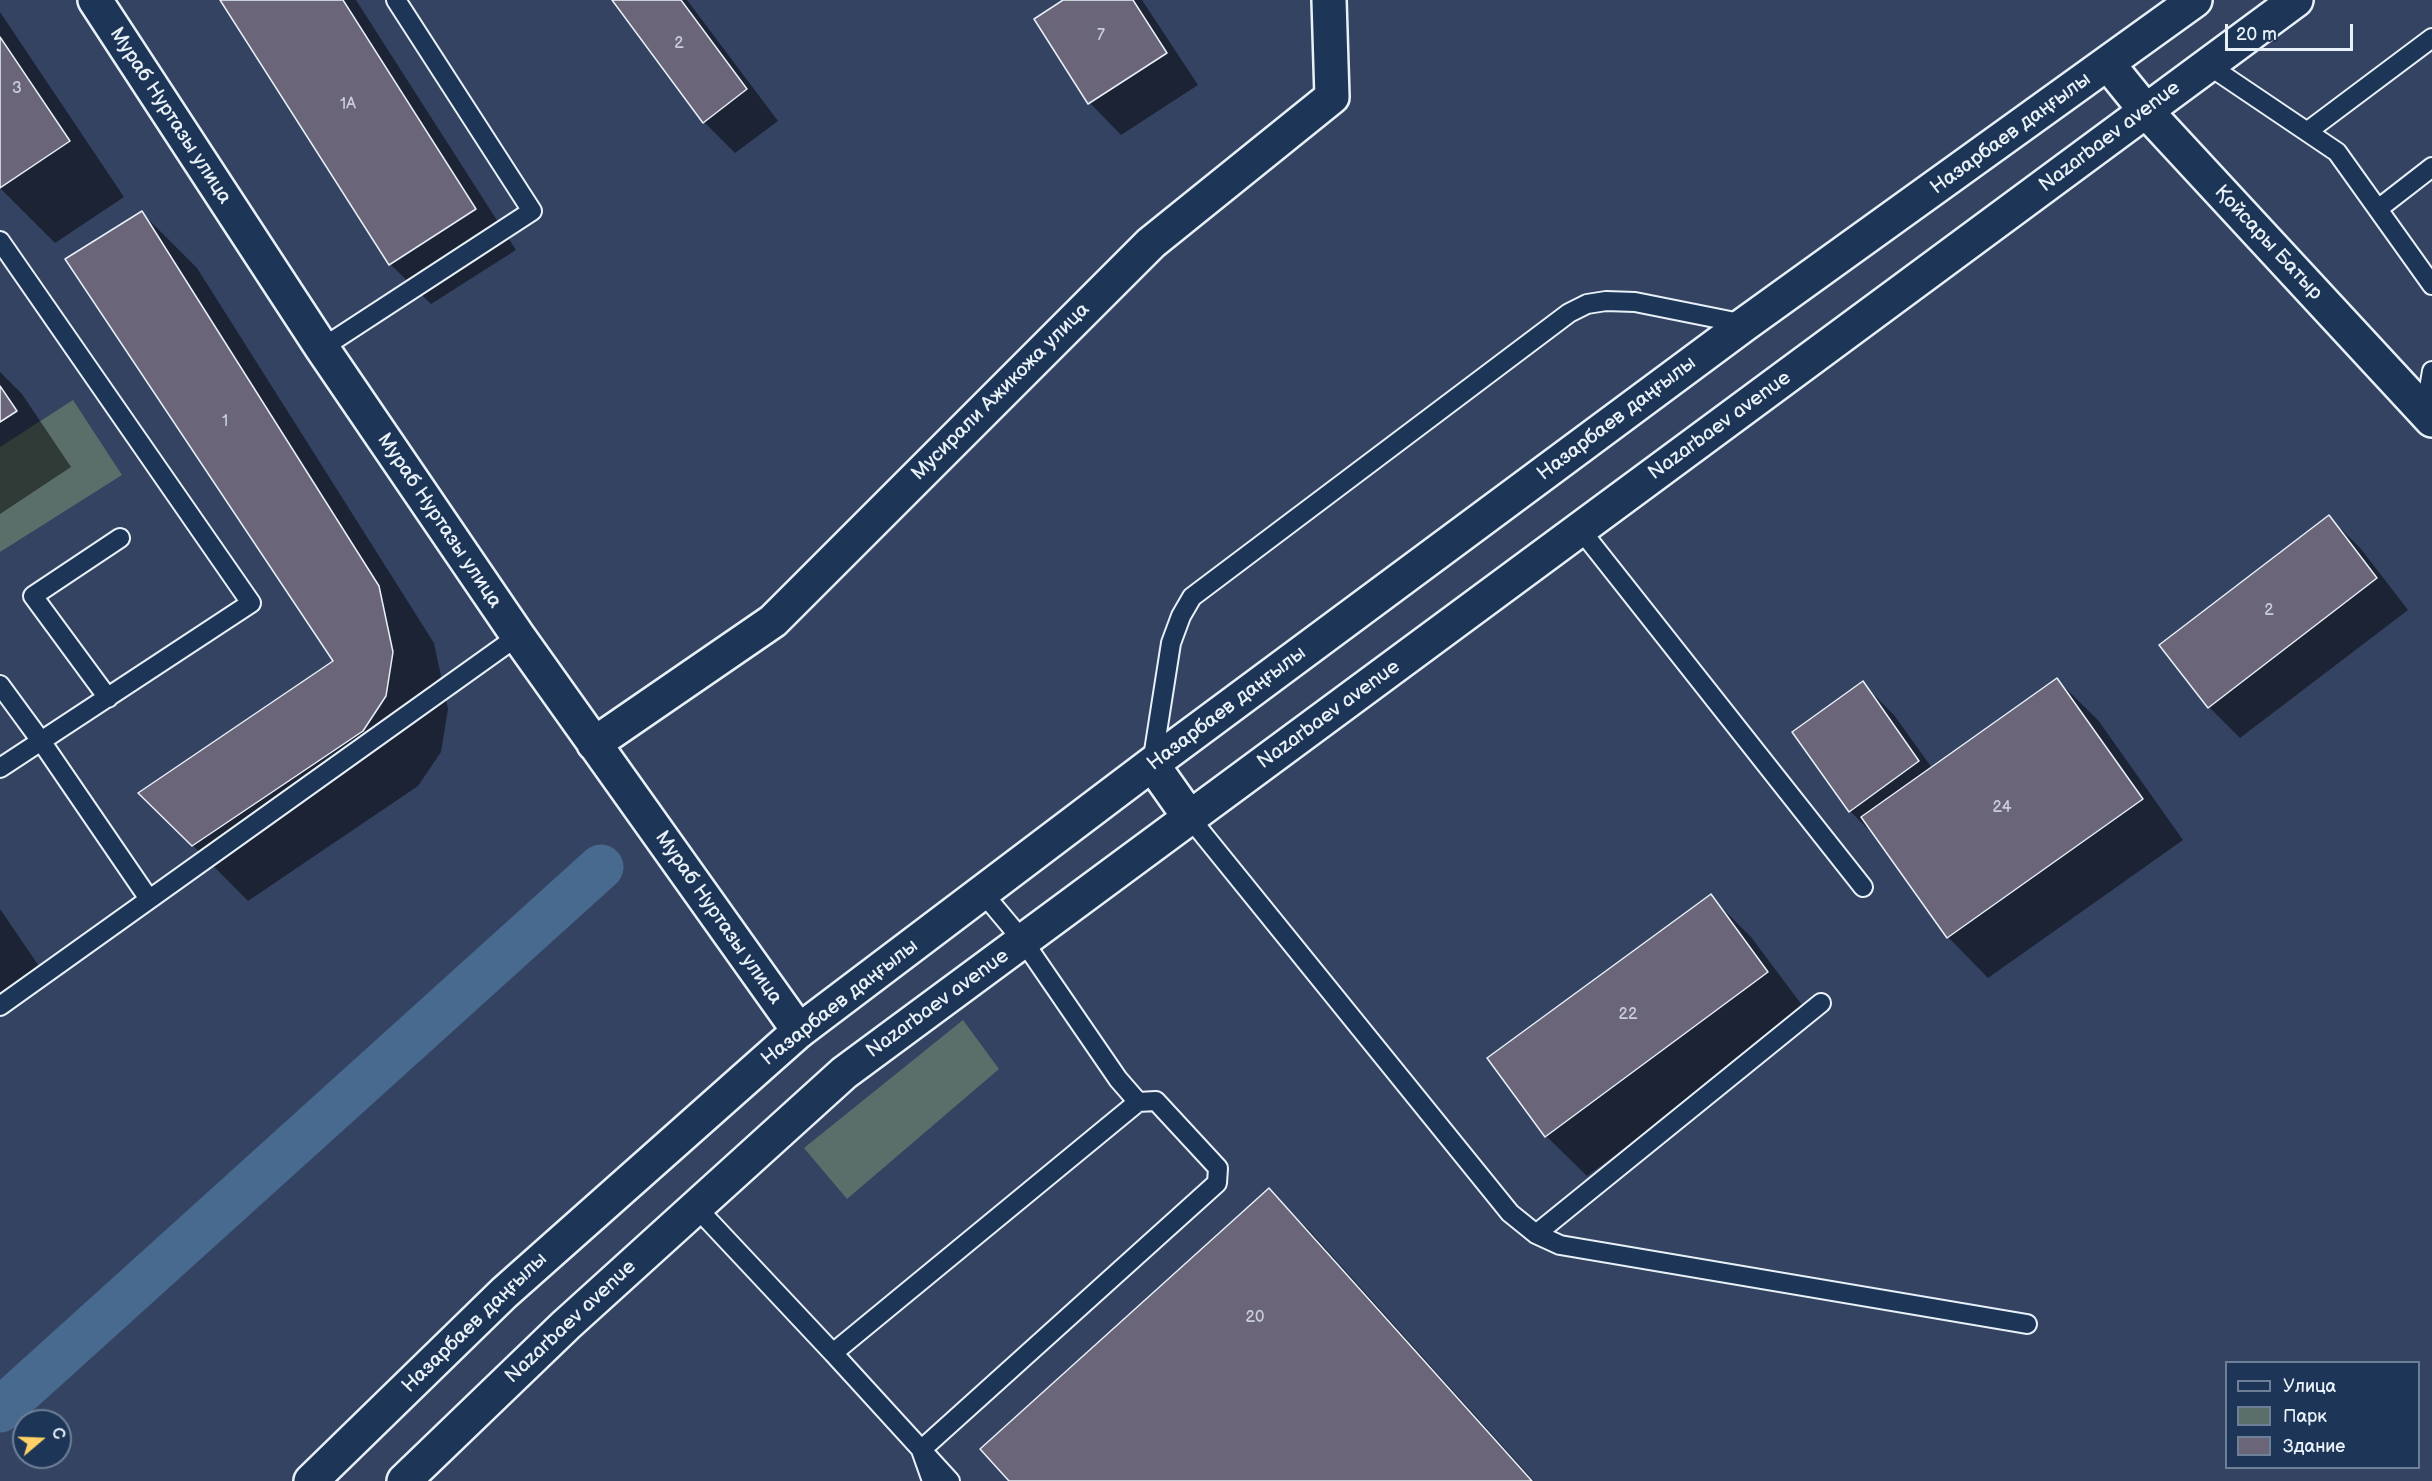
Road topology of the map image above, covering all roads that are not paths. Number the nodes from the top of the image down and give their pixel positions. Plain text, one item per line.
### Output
1 (95, 0) edge
2 (396, 0) edge
3 (1329, 0) edge
4 (2195, 0) edge
5 (2296, 0) edge
6 (2432, 38) edge
7 (2108, 64) junction
8 (2208, 65) junction
9 (2146, 111) junction
10 (2308, 131) junction
11 (2432, 167) edge
12 (2378, 209) junction
13 (0, 241) edge
14 (2432, 285) edge
15 (1746, 324) junction
16 (322, 348) junction
17 (2432, 371) edge
18 (2428, 416) edge
19 (1581, 529) junction
20 (120, 538) dead end
21 (518, 636) junction
22 (0, 685) edge
23 (108, 698) junction
24 (41, 741) junction
25 (594, 744) junction
26 (1152, 764) junction
27 (0, 768) edge
28 (1190, 818) junction
29 (1863, 887) dead end
30 (982, 892) junction
31 (148, 900) junction
32 (1024, 942) junction
33 (1821, 1003) dead end
34 (0, 1006) edge
35 (799, 1031) junction
36 (1138, 1102) junction
37 (695, 1206) junction
38 (1536, 1234) junction
39 (2027, 1324) dead end
40 (833, 1353) junction
41 (921, 1450) junction
42 (311, 1481) edge
43 (404, 1481) edge
44 (932, 1481) edge
45 (950, 1481) edge

1 - 16 main road, Мураб Нуртазы улица
2 - 16 lane
3 - 25 main road, Мусирали Ажикожа улица
4 - 7 main road, Назарбаев даңғылы
5 - 8 main road, Nazarbaev avenue
6 - 10 lane
7 - 9 main road, Қойсары Батыр
7 - 15 main road, Назарбаев даңғылы
8 - 9 main road, Nazarbaev avenue
8 - 10 lane
9 - 18 main road, Қойсары Батыр
9 - 19 main road, Nazarbaev avenue
10 - 12 lane
11 - 12 lane
12 - 14 lane
13 - 23 lane
15 - 26 main road, Назарбаев даңғылы
15 - 26 lane
16 - 21 main road, Мураб Нуртазы улица
17 - 18 lane
19 - 28 main road, Nazarbaev avenue
19 - 29 lane
20 - 23 lane
21 - 25 main road, Мураб Нуртазы улица
21 - 31 lane
22 - 24 lane
23 - 24 lane
24 - 27 lane
24 - 31 lane
25 - 35 main road, Мураб Нуртазы улица
26 - 28 main road
26 - 30 main road, Назарбаев даңғылы
28 - 32 main road, Nazarbaev avenue
28 - 38 lane
30 - 32 lane
30 - 35 main road, Назарбаев даңғылы
31 - 34 lane
32 - 36 lane
32 - 37 main road, Nazarbaev avenue
33 - 38 lane
35 - 42 main road, Назарбаев даңғылы
36 - 40 lane
36 - 41 lane
37 - 40 lane
37 - 43 main road, Nazarbaev avenue
38 - 39 lane
40 - 41 lane
41 - 44 lane
41 - 45 lane

